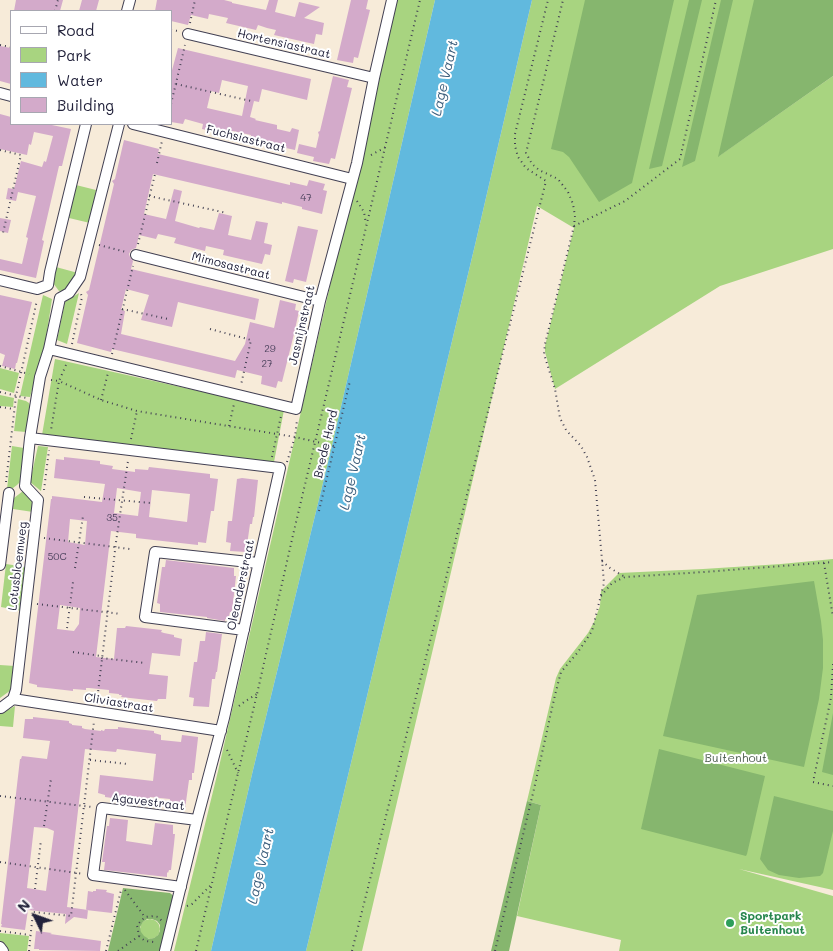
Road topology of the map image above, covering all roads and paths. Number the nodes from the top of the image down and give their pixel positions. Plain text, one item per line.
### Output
1 (195, 0) edge
2 (392, 0) edge
3 (420, 0) edge
4 (548, 0) edge
5 (563, 0) edge
6 (716, 0) edge
7 (188, 34) junction
8 (374, 78) junction
9 (176, 84) junction
10 (172, 100) edge
11 (251, 101) dead end
12 (86, 125) edge
13 (119, 125) edge
14 (137, 125) edge
15 (386, 147) junction
16 (0, 150) edge
17 (357, 163) junction
18 (532, 164) junction
19 (526, 168) junction
20 (154, 174) dead end
21 (352, 179) junction
22 (349, 191) junction
23 (149, 196) junction
24 (227, 213) dead end
25 (366, 226) junction
26 (574, 226) junction
27 (0, 233) edge
28 (89, 243) junction
29 (136, 255) junction
30 (0, 280) edge
31 (76, 283) junction
32 (44, 287) junction
33 (60, 298) junction
34 (320, 301) junction
35 (122, 310) junction
36 (168, 320) dead end
37 (210, 329) dead end
38 (49, 349) junction
39 (70, 354) junction
40 (110, 364) junction
41 (0, 366) edge
42 (22, 372) junction
43 (40, 378) junction
44 (58, 381) junction
45 (350, 381) dead end
46 (0, 392) edge
47 (237, 394) junction
48 (16, 396) junction
49 (36, 400) junction
50 (101, 400) junction
51 (283, 405) junction
52 (0, 407) edge
53 (14, 409) junction
54 (296, 409) junction
55 (137, 411) junction
56 (228, 426) junction
57 (277, 434) junction
58 (295, 437) junction
59 (30, 438) junction
60 (50, 441) junction
61 (316, 442) junction
62 (334, 446) junction
63 (129, 449) junction
64 (275, 468) junction
65 (24, 486) junction
66 (4, 493) edge
67 (84, 497) dead end
68 (38, 500) junction
69 (122, 501) junction
70 (151, 502) dead end
71 (319, 511) dead end
72 (82, 516) dead end
73 (34, 537) junction
74 (79, 542) junction
75 (116, 547) junction
76 (130, 549) dead end
77 (602, 561) junction
78 (833, 562) edge
79 (258, 563) junction
80 (824, 563) junction
81 (0, 566) edge
82 (75, 568) dead end
83 (625, 577) junction
84 (73, 582) dead end
85 (600, 597) junction
86 (26, 603) junction
87 (70, 607) junction
88 (108, 613) junction
89 (121, 614) dead end
90 (833, 617) edge
91 (67, 628) dead end
92 (244, 630) junction
93 (73, 652) dead end
94 (102, 658) junction
95 (145, 663) dead end
96 (833, 664) edge
97 (257, 694) junction
98 (13, 699) junction
99 (0, 711) edge
100 (96, 712) junction
101 (224, 718) junction
102 (220, 734) junction
103 (89, 760) junction
104 (128, 764) dead end
105 (238, 772) junction
106 (51, 779) dead end
107 (833, 786) edge
108 (0, 796) edge
109 (47, 802) junction
110 (83, 806) junction
111 (102, 808) junction
112 (197, 820) junction
113 (44, 826) dead end
114 (41, 840) dead end
115 (0, 862) edge
116 (38, 867) junction
117 (76, 873) junction
118 (93, 875) junction
119 (213, 883) junction
120 (181, 887) junction
121 (35, 889) dead end
122 (175, 912) junction
123 (144, 917) junction
124 (165, 918) dead end
125 (0, 931) edge
126 (31, 935) junction
127 (139, 936) junction
128 (157, 940) dead end
129 (0, 947) edge
130 (3, 951) edge
131 (29, 951) edge
132 (106, 951) edge
133 (118, 951) edge
134 (165, 951) edge
135 (196, 951) edge
136 (352, 951) edge
137 (495, 951) edge

1 - 7 path
2 - 8 street, Jasmijnstraat
3 - 15 path
4 - 19 path
5 - 18 path
6 - 26 path
7 - 8 street, Hortensiastraat
7 - 9 path
8 - 17 street, Jasmijnstraat
9 - 10 path
9 - 11 path
12 - 32 street
13 - 28 street
14 - 21 street, Fuchsiastraat
15 - 17 path
15 - 25 path
16 - 27 path
17 - 21 street, Jasmijnstraat
18 - 19 path
18 - 26 path
19 - 136 path
20 - 23 path
21 - 22 street, Jasmijnstraat
22 - 25 path
22 - 34 street, Jasmijnstraat
23 - 24 path
23 - 29 path
25 - 61 path
26 - 77 path
28 - 29 path
28 - 31 street
29 - 34 street, Mimosastraat
29 - 35 path
30 - 32 street
31 - 33 street
31 - 39 path
32 - 33 street
32 - 42 path
33 - 38 street
34 - 54 street, Jasmijnstraat
35 - 36 path
35 - 40 path
37 - 47 path
38 - 39 street
38 - 43 street
39 - 40 street
39 - 44 path
40 - 47 street
40 - 50 path
41 - 42 path
42 - 43 path
42 - 48 path
43 - 44 path
43 - 49 street
44 - 50 path
44 - 60 path
45 - 62 path, Brede Hard
46 - 48 path
47 - 51 street
47 - 56 path
48 - 49 path
48 - 53 path
49 - 59 street
50 - 55 path
51 - 54 street
51 - 57 path
52 - 53 path
53 - 66 path
54 - 58 path
55 - 56 path
55 - 63 path
56 - 57 path
57 - 58 path
57 - 64 path
58 - 61 path
58 - 64 path
59 - 60 street
59 - 65 street
60 - 63 street
60 - 68 path
61 - 62 path
61 - 97 path
62 - 71 path, Brede Hard
63 - 64 street
63 - 69 path
64 - 79 street, Oleanderstraat
65 - 66 street
65 - 68 street
66 - 81 street, Lotusbloemweg
67 - 69 path
68 - 73 street, Lotusbloemweg
69 - 70 path
69 - 75 path
72 - 74 path
73 - 74 path
73 - 86 street, Lotusbloemweg
74 - 75 path
74 - 82 path
75 - 76 path
75 - 88 path
77 - 83 path
77 - 85 path
78 - 80 path
79 - 92 street, Oleanderstraat
79 - 92 street
80 - 83 path
80 - 90 path
83 - 85 path
84 - 87 path
85 - 137 path
86 - 87 path
86 - 98 street, Lotusbloemweg
87 - 88 path
87 - 91 path
88 - 89 path
88 - 94 path
92 - 101 street, Oleanderstraat
93 - 94 path
94 - 95 path
94 - 100 path
96 - 107 path
97 - 101 path
97 - 105 path
98 - 99 street
98 - 100 street, Cliviastraat
100 - 102 street, Cliviastraat
100 - 103 path
101 - 102 street, Oleanderstraat
102 - 105 path
102 - 112 street, Oleanderstraat
103 - 104 path
103 - 110 path
105 - 119 path
106 - 109 path
108 - 109 path
109 - 110 path
109 - 113 path
110 - 111 path
110 - 117 path
111 - 112 street, Agavestraat
111 - 118 street, Agavestraat
112 - 120 street, Oleanderstraat
114 - 116 path
115 - 116 path
116 - 117 path
116 - 121 path
117 - 118 path
117 - 126 path
118 - 120 street
119 - 122 path
119 - 135 path
120 - 122 street, Oleanderstraat
122 - 134 street, Oleanderstraat
123 - 124 path
123 - 127 path
123 - 132 path
125 - 126 path
126 - 131 path
127 - 128 path
127 - 133 path
129 - 130 street

